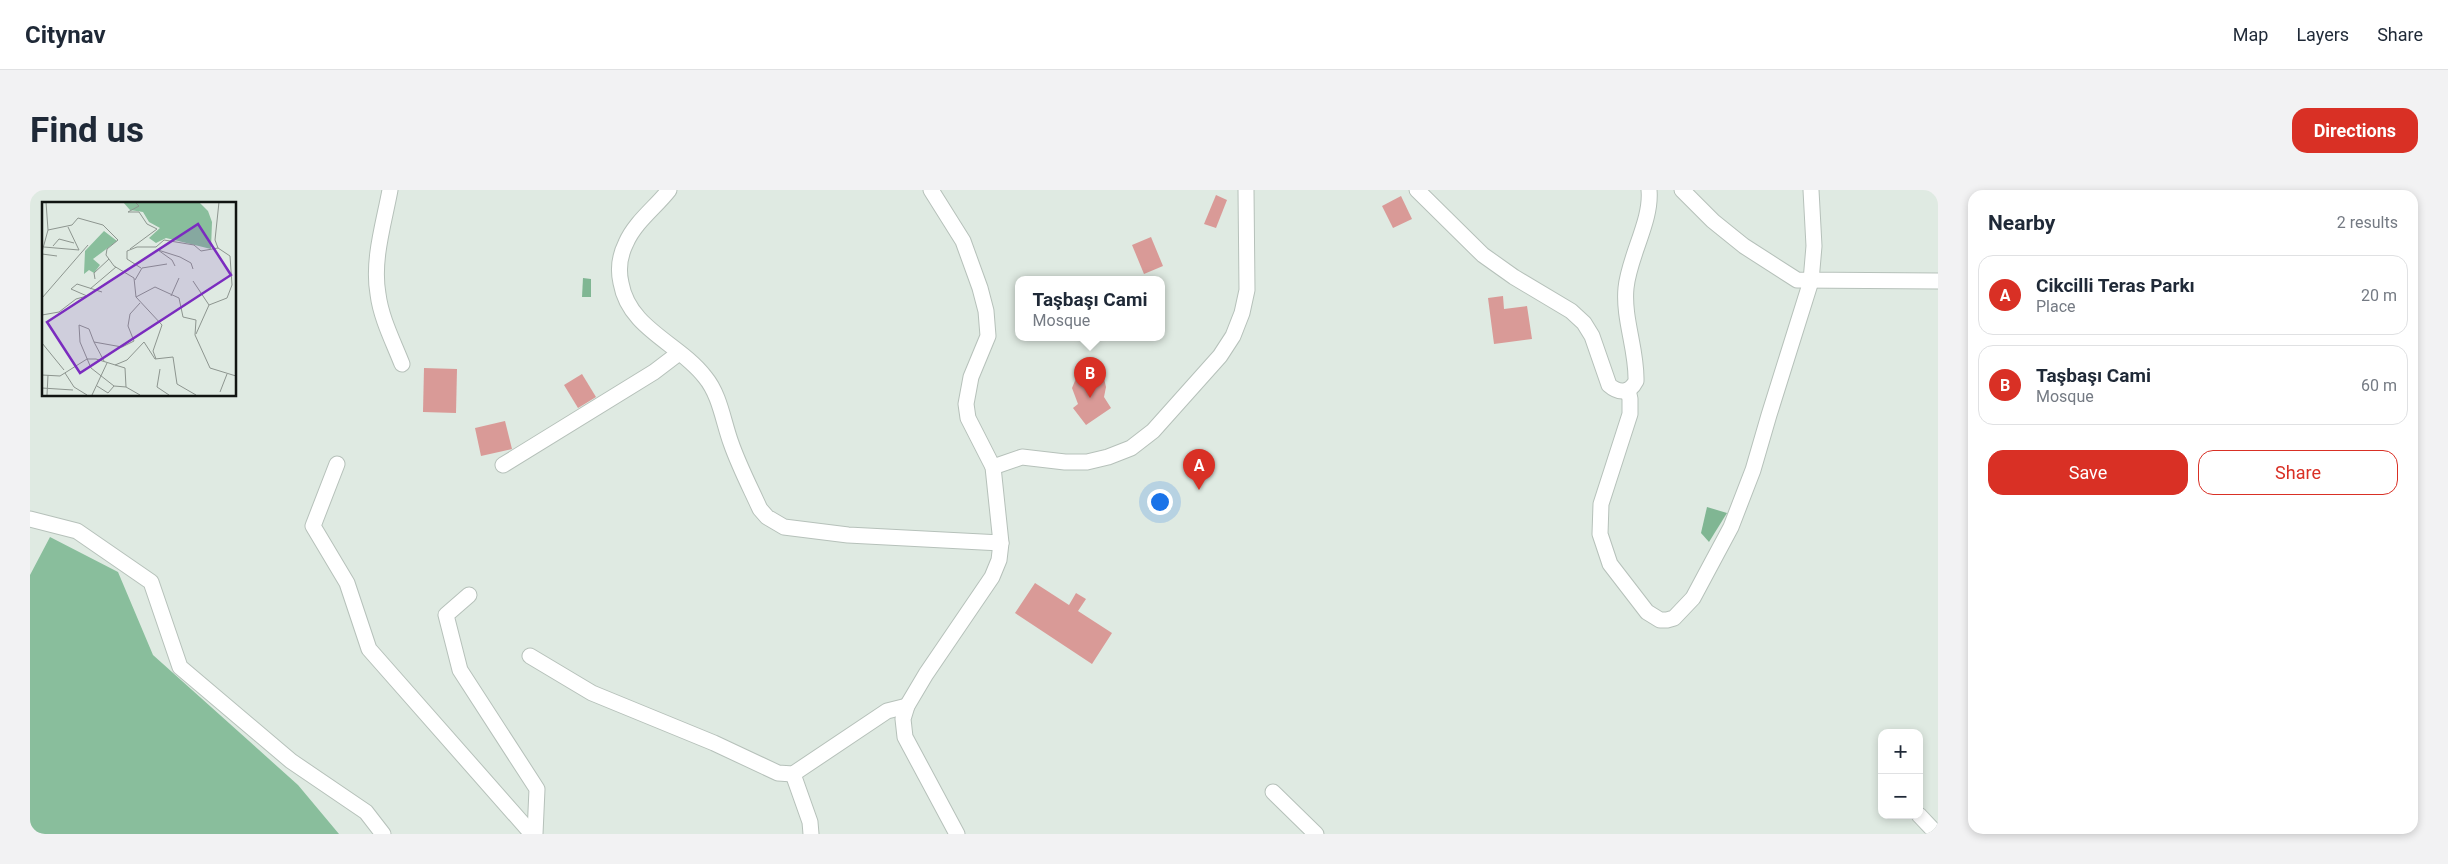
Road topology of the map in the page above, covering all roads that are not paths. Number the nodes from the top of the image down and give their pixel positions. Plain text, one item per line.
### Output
1 (390, 190) edge
2 (669, 190) edge
3 (931, 190) edge
4 (1246, 190) edge
5 (1417, 190) edge
6 (1649, 190) edge
7 (1682, 190) edge
8 (1811, 190) edge
9 (1811, 280) junction
10 (1938, 282) edge
11 (679, 353) junction
12 (402, 364) dead end
13 (1628, 390) junction
14 (337, 464) dead end
15 (503, 465) dead end
16 (993, 467) junction
17 (30, 519) edge
18 (1001, 543) junction
19 (468, 595) dead end
20 (530, 656) dead end
21 (907, 706) junction
22 (793, 774) junction
23 (1273, 792) dead end
24 (1923, 819) edge
25 (383, 834) edge
26 (534, 834) edge
27 (811, 834) edge
28 (957, 834) edge
29 (1316, 834) edge
30 (1937, 834) edge

1 - 12 street
2 - 11 street
3 - 16 street
4 - 16 street
5 - 13 street
6 - 13 street
7 - 9 street
8 - 9 street
9 - 10 street
9 - 13 street
11 - 15 street
11 - 18 street
14 - 26 street
16 - 18 street
17 - 25 street
18 - 21 street
19 - 26 street
20 - 22 street
21 - 22 street
21 - 28 street
22 - 27 street
23 - 29 street
24 - 30 street

